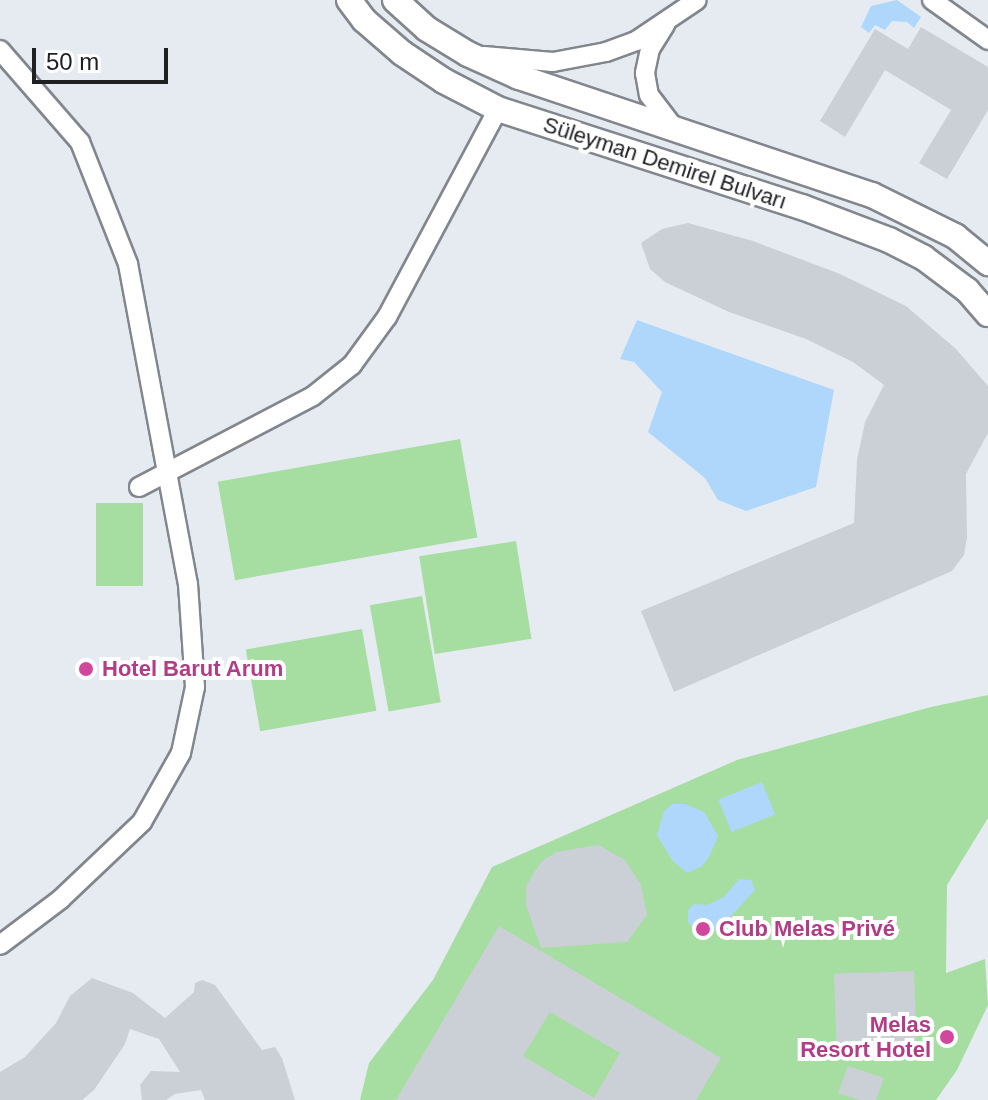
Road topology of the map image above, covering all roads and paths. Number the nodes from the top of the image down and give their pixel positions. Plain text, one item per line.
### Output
1 (349, 0) edge
2 (395, 0) edge
3 (697, 0) edge
4 (932, 0) edge
5 (667, 22) junction
6 (988, 40) edge
7 (0, 50) edge
8 (468, 54) junction
9 (498, 109) junction
10 (675, 129) junction
11 (988, 263) edge
12 (988, 314) edge
13 (166, 476) junction
14 (139, 487) dead end
15 (0, 945) edge

1 - 9 main road, Süleyman Demirel Bulvarı
2 - 8 main road, Süleyman Demirel Bulvarı
3 - 5 street
4 - 6 street
5 - 8 street
5 - 10 street
7 - 13 street
8 - 10 main road, Süleyman Demirel Bulvarı
9 - 12 main road, Süleyman Demirel Bulvarı
9 - 13 street
10 - 11 main road, Süleyman Demirel Bulvarı
13 - 14 street
13 - 15 street

